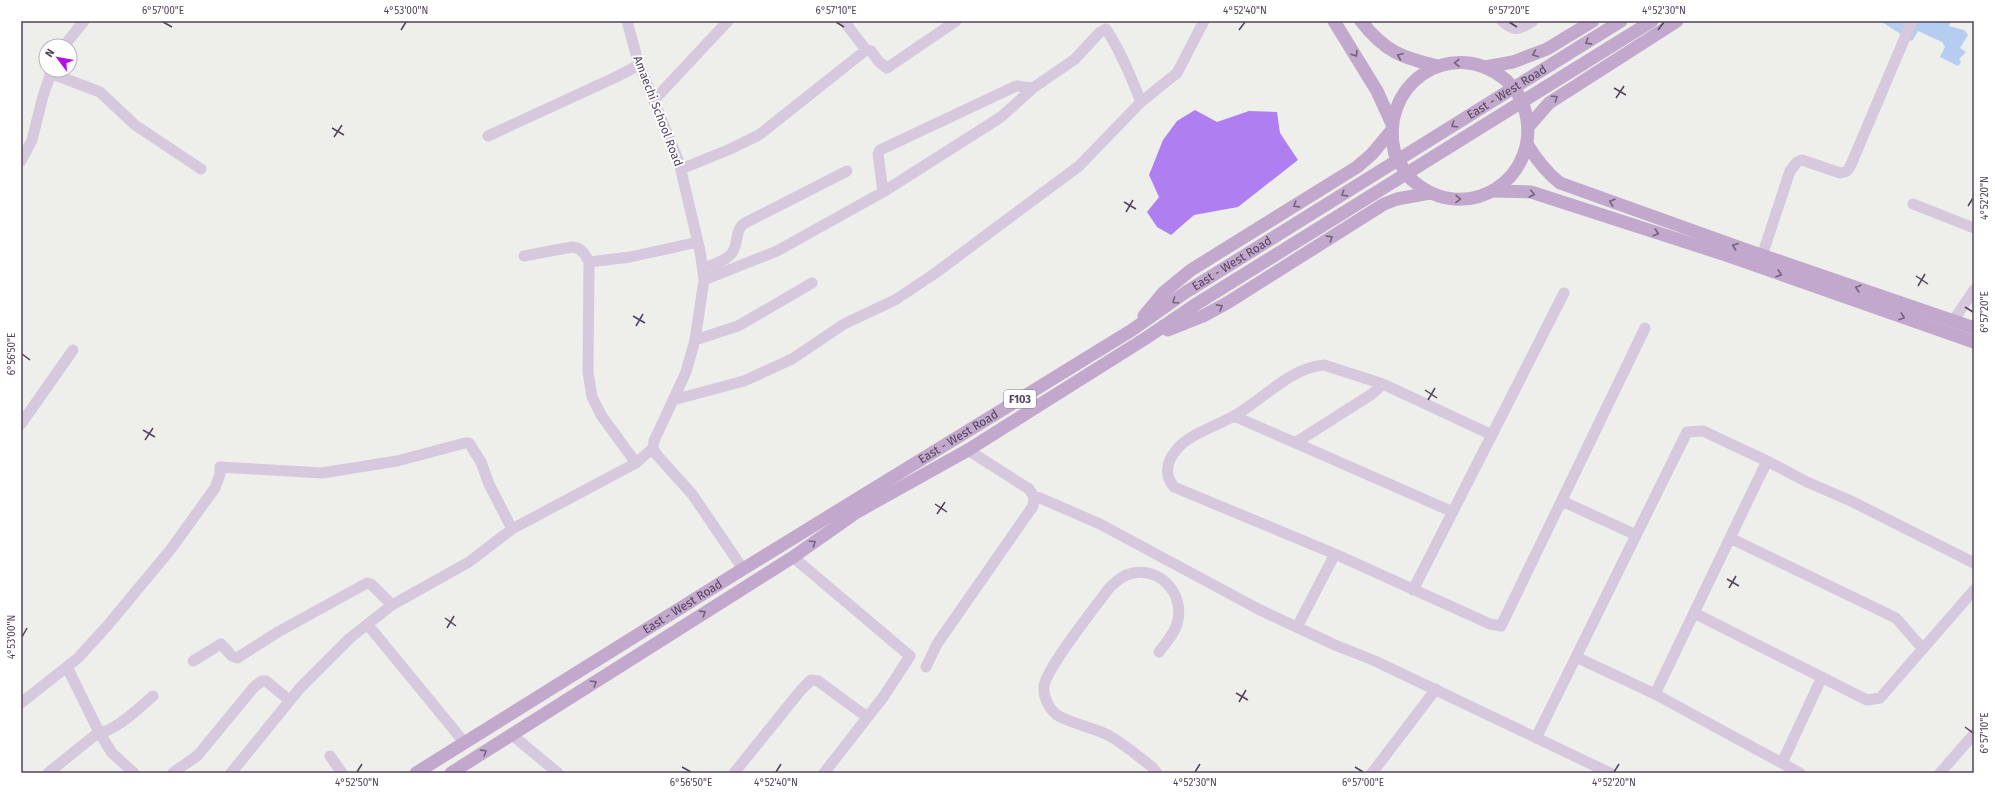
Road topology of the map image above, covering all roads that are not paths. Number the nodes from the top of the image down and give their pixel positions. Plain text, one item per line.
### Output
1 (84, 21) edge
2 (728, 21) edge
3 (844, 21) edge
4 (956, 21) edge
5 (1204, 21) edge
6 (1334, 21) edge
7 (1361, 21) edge
8 (1502, 21) edge
9 (1533, 21) edge
10 (1593, 21) edge
11 (1621, 21) edge
12 (1652, 21) edge
13 (1677, 21) edge
14 (1912, 21) edge
15 (630, 23) edge
16 (70, 38) edge
17 (866, 50) junction
18 (639, 65) junction
19 (1438, 66) junction
20 (1485, 67) junction
21 (49, 78) edge
22 (67, 78) edge
23 (1033, 88) junction
24 (654, 100) junction
25 (1141, 102) junction
26 (1528, 126) junction
27 (1392, 127) junction
28 (488, 136) dead end
29 (1527, 144) junction
30 (21, 161) edge
31 (201, 169) dead end
32 (681, 169) junction
33 (848, 171) dead end
34 (1493, 191) junction
35 (883, 192) junction
36 (1430, 193) junction
37 (1914, 204) dead end
38 (1974, 228) edge
39 (698, 242) junction
40 (524, 256) dead end
41 (1762, 256) junction
42 (589, 262) junction
43 (702, 268) junction
44 (704, 280) junction
45 (812, 283) dead end
46 (1974, 290) edge
47 (1564, 294) dead end
48 (1953, 321) junction
49 (1646, 328) dead end
50 (1974, 328) edge
51 (1132, 330) junction
52 (1146, 338) junction
53 (695, 340) junction
54 (1974, 342) edge
55 (73, 350) dead end
56 (1383, 384) junction
57 (673, 400) junction
58 (1234, 416) junction
59 (23, 417) edge
60 (1492, 435) junction
61 (1295, 443) junction
62 (653, 448) junction
63 (968, 450) junction
64 (1767, 461) junction
65 (636, 463) junction
66 (1034, 497) junction
67 (1562, 501) junction
68 (1453, 512) junction
69 (512, 529) junction
70 (1636, 535) junction
71 (1730, 538) junction
72 (1335, 554) junction
73 (792, 557) junction
74 (1974, 563) edge
75 (743, 569) junction
76 (1413, 590) junction
77 (1974, 590) edge
78 (392, 605) junction
79 (1694, 613) junction
80 (368, 625) junction
81 (1297, 627) junction
82 (1923, 649) junction
83 (1159, 652) dead end
84 (1576, 657) junction
85 (194, 661) dead end
86 (67, 667) junction
87 (926, 667) dead end
88 (1822, 677) junction
89 (1436, 689) junction
90 (1655, 694) junction
91 (153, 696) dead end
92 (289, 700) junction
93 (21, 703) edge
94 (868, 717) junction
95 (99, 732) junction
96 (1974, 734) edge
97 (512, 735) junction
98 (1536, 738) junction
99 (464, 742) junction
100 (330, 756) dead end
101 (1782, 763) junction
102 (48, 773) edge
103 (134, 773) edge
104 (173, 773) edge
105 (232, 773) edge
106 (342, 773) edge
107 (416, 773) edge
108 (451, 773) edge
109 (558, 773) edge
110 (734, 773) edge
111 (824, 773) edge
112 (1157, 773) edge
113 (1372, 773) edge
114 (1610, 773) edge
115 (1800, 773) edge
116 (1940, 773) edge

1 - 16 street
2 - 24 street
3 - 17 street
4 - 17 street
5 - 25 street
6 -> 27 main road
19 -> 7 main road
8 - 9 street
10 -> 20 main road
11 -> 51 main road, East - West Road / F103
12 - 52 main road, East - West Road / F103
26 -> 13 main road
14 - 41 street
15 - 18 street, Amaechi School Road
17 - 32 street
18 - 24 street, Amaechi School Road
18 - 28 street
20 -> 19 main road
19 - 27 main road
20 - 26 main road, bridge
21 - 30 street
22 - 31 street
23 - 25 street
23 - 35 street
23 - 35 street
24 - 32 street, Amaechi School Road
25 - 57 street
26 - 29 main road
27 - 36 main road, bridge
27 -> 51 main road
29 - 34 main road
41 -> 29 main road
32 - 39 street, Amaechi School Road
33 - 43 street
36 -> 34 main road
34 -> 54 main road
35 - 44 street
52 -> 36 main road
37 - 38 street
39 - 42 street
39 - 43 street, Amaechi School Road
40 - 42 street
48 -> 41 main road
42 - 65 street
43 - 44 street, Amaechi School Road
44 - 53 street, Amaechi School Road
45 - 53 street
46 - 48 street
47 - 60 street
48 - 50 main road
49 - 67 street
51 - 75 main road, East - West Road / F103
52 - 63 main road, East - West Road / F103
53 - 57 street, Amaechi School Road
55 - 59 street
56 - 58 street
56 - 60 street
56 - 61 street
57 - 62 street, Amaechi School Road
58 - 61 street
58 - 72 street
60 - 68 street
61 - 68 street
62 - 65 street
62 - 75 street
63 - 66 street
73 -> 63 main road, East - West Road / F103
64 - 70 street
64 - 71 street
64 - 74 street
65 - 69 street
66 - 81 street
66 - 87 street
67 - 70 street
67 - 76 street
68 - 76 street
69 - 78 street
69 - 86 street
70 - 84 street
71 - 79 street
71 - 82 street
72 - 76 street
72 - 81 street
73 - 94 street
97 -> 73 main road, East - West Road / F103
75 - 99 main road, East - West Road / F103
77 - 82 street
78 - 80 street
78 - 85 street
79 - 88 street
79 - 90 street
80 - 92 street
80 - 99 street
81 - 89 street
82 - 88 street
83 - 112 street
84 - 90 street
84 - 98 street
86 - 93 street
86 - 95 street
88 - 101 street
89 - 98 street
89 - 113 street
90 - 101 street
91 - 95 street
92 - 104 street
92 - 105 street
94 - 110 street
94 - 111 street
95 - 102 street
95 - 103 street
96 - 116 street
108 -> 97 main road, East - West Road / F103
97 - 109 street
98 - 114 street
99 - 107 main road, East - West Road / F103
100 - 106 street
101 - 115 street

